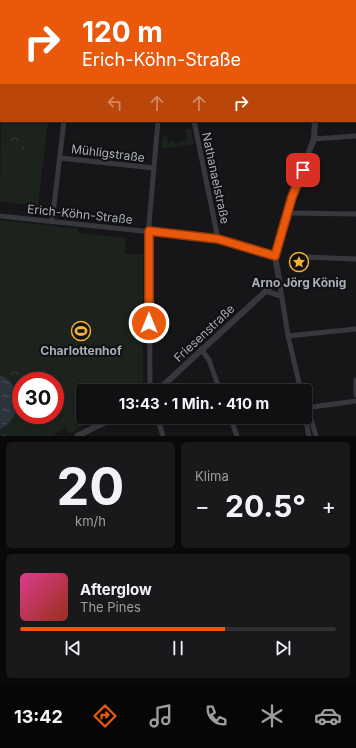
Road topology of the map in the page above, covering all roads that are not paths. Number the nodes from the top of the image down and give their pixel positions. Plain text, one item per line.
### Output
1 (64, 122) edge
2 (158, 122) edge
3 (194, 122) edge
4 (315, 122) edge
5 (356, 136) edge
6 (314, 139) junction
7 (60, 158) junction
8 (154, 168) junction
9 (287, 213) junction
10 (356, 214) edge
11 (0, 216) edge
12 (52, 222) junction
13 (149, 231) junction
14 (218, 239) junction
15 (275, 256) junction
16 (306, 258) dead end
17 (356, 258) edge
18 (279, 279) junction
19 (265, 291) junction
20 (281, 296) junction
21 (356, 329) edge
22 (288, 336) junction
23 (201, 349) junction
24 (356, 380) edge
25 (150, 384) edge
26 (164, 384) edge
27 (218, 384) edge
28 (299, 384) edge
29 (356, 395) edge
30 (356, 401) edge
31 (312, 407) edge
32 (312, 423) edge
33 (102, 424) edge
34 (159, 424) edge
35 (233, 424) edge
36 (307, 424) edge
37 (77, 436) edge
38 (163, 436) edge
39 (237, 436) edge
40 (309, 436) edge
41 (316, 436) edge

1 - 7 street
2 - 8 street
3 - 14 street, Nathanaelstraße
4 - 6 street
5 - 6 street
6 - 9 street
7 - 8 street, Mühligstraße
7 - 12 street
8 - 13 street
9 - 10 street
9 - 15 street
11 - 12 street, Erich-Köhn-Straße
12 - 13 street, Erich-Köhn-Straße
13 - 14 street, Erich-Köhn-Straße
13 - 25 street
14 - 15 street, Erich-Köhn-Straße
15 - 18 street
16 - 17 street
18 - 19 street, Friesenstraße
18 - 20 street
19 - 20 street
19 - 23 street, Friesenstraße
20 - 22 street
21 - 22 street
22 - 28 street
23 - 26 street, Friesenstraße
23 - 27 street
24 - 29 street
30 - 31 street
32 - 41 street
33 - 37 street
34 - 38 street
35 - 39 street
36 - 40 street

